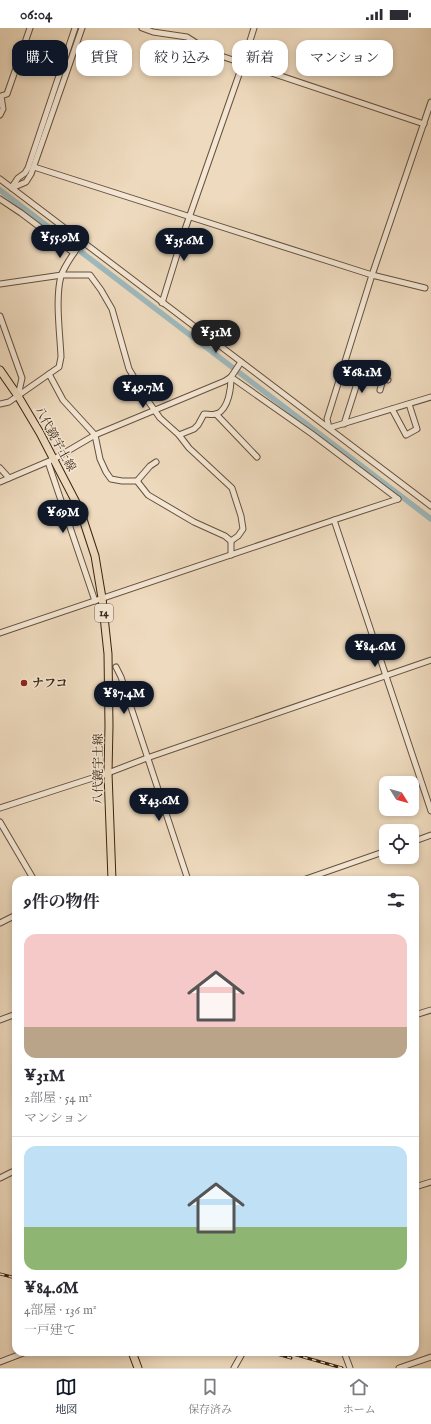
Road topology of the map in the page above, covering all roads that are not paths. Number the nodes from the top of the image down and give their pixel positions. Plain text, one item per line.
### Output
1 (30, 28) edge
2 (75, 28) edge
3 (82, 28) edge
4 (142, 28) edge
5 (254, 28) edge
6 (251, 40) edge
7 (232, 59) edge
8 (239, 76) edge
9 (282, 76) edge
10 (0, 96) edge
11 (431, 102) edge
12 (50, 112) junction
13 (0, 115) edge
14 (424, 124) junction
15 (44, 129) junction
16 (34, 167) junction
17 (0, 179) edge
18 (12, 188) junction
19 (0, 199) edge
20 (190, 217) junction
21 (82, 242) junction
22 (74, 252) junction
23 (62, 275) junction
24 (372, 275) junction
25 (0, 284) edge
26 (425, 288) dead end
27 (162, 303) junction
28 (0, 316) edge
29 (241, 362) junction
30 (0, 370) edge
31 (49, 374) junction
32 (231, 376) junction
33 (380, 390) dead end
34 (18, 396) junction
35 (431, 397) edge
36 (0, 404) edge
37 (409, 404) junction
38 (392, 409) junction
39 (155, 410) junction
40 (216, 414) junction
41 (344, 424) junction
42 (329, 428) junction
43 (95, 435) junction
44 (179, 435) junction
45 (257, 457) dead end
46 (51, 460) junction
47 (156, 462) dead end
48 (0, 468) edge
49 (9, 478) junction
50 (0, 482) edge
51 (137, 482) junction
52 (62, 504) junction
53 (431, 506) edge
54 (42, 512) dead end
55 (334, 520) junction
56 (230, 541) junction
57 (230, 555) junction
58 (102, 598) junction
59 (95, 601) junction
60 (0, 633) edge
61 (431, 660) edge
62 (116, 667) dead end
63 (386, 676) junction
64 (108, 685) junction
65 (123, 685) junction
66 (147, 758) junction
67 (108, 773) junction
68 (0, 808) edge
69 (431, 811) edge
70 (0, 822) edge
71 (431, 835) edge
72 (419, 839) edge
73 (379, 853) edge
74 (32, 876) edge
75 (112, 876) edge
76 (187, 876) edge
77 (314, 876) edge
78 (12, 917) edge
79 (0, 923) edge
80 (431, 1010) edge
81 (419, 1014) edge
82 (12, 1016) edge
83 (0, 1020) edge
84 (12, 1172) dead end
85 (0, 1178) edge
86 (431, 1182) edge
87 (419, 1186) edge
88 (16, 1356) edge
89 (134, 1356) edge
90 (241, 1356) edge
91 (346, 1356) edge
92 (431, 1358) edge
93 (0, 1362) edge
94 (138, 1368) edge
95 (234, 1368) edge
96 (350, 1368) edge
97 (399, 1368) edge

1 - 10 street
2 - 12 street
3 - 12 street
4 - 7 street
5 - 6 street
8 - 20 street
9 - 14 street
10 - 13 street
11 - 14 street
12 - 15 street
14 - 24 street
15 - 16 street
15 - 18 street
16 - 18 street
16 - 20 street
17 - 18 street
18 - 21 street
19 - 22 street
20 - 24 street
20 - 27 street
21 - 22 street
21 - 27 street
22 - 23 street
23 - 25 street
23 - 31 street
23 - 39 street
24 - 26 street
24 - 42 street
27 - 29 street
28 - 34 street
29 - 32 street
29 - 42 street
30 - 34 main road, 八代鏡宇土線 / 14
31 - 34 street
31 - 43 street
32 - 39 street
32 - 40 street
32 - 55 street
33 - 41 street
34 - 36 street
34 - 46 main road, 八代鏡宇土線 / 14
35 - 37 street
37 - 38 street
37 - 38 street
38 - 41 street
39 - 43 street
39 - 44 street
40 - 44 street
40 - 45 street
41 - 42 street
42 - 53 street
43 - 46 street
43 - 51 street
44 - 56 street
46 - 49 street
46 - 52 street
46 - 58 main road, 八代鏡宇土線 / 14
47 - 51 street
48 - 49 street
49 - 50 street
51 - 56 street
52 - 54 street
52 - 59 street
55 - 57 street
55 - 63 street
56 - 57 street
57 - 58 street
58 - 59 street
58 - 64 main road, 八代鏡宇土線 / 14
59 - 60 street
61 - 63 street
62 - 65 street
63 - 66 street
63 - 69 street
64 - 65 street
64 - 67 main road, 八代鏡宇土線 / 14
65 - 66 street
66 - 67 street
66 - 76 street
67 - 68 street
67 - 75 main road, 八代鏡宇土線 / 14
70 - 74 street
71 - 72 street
73 - 77 street
78 - 79 street
80 - 81 street
82 - 83 street
84 - 85 street
86 - 87 street
88 - 93 street
89 - 94 main road
90 - 95 street
91 - 96 street
92 - 97 street

